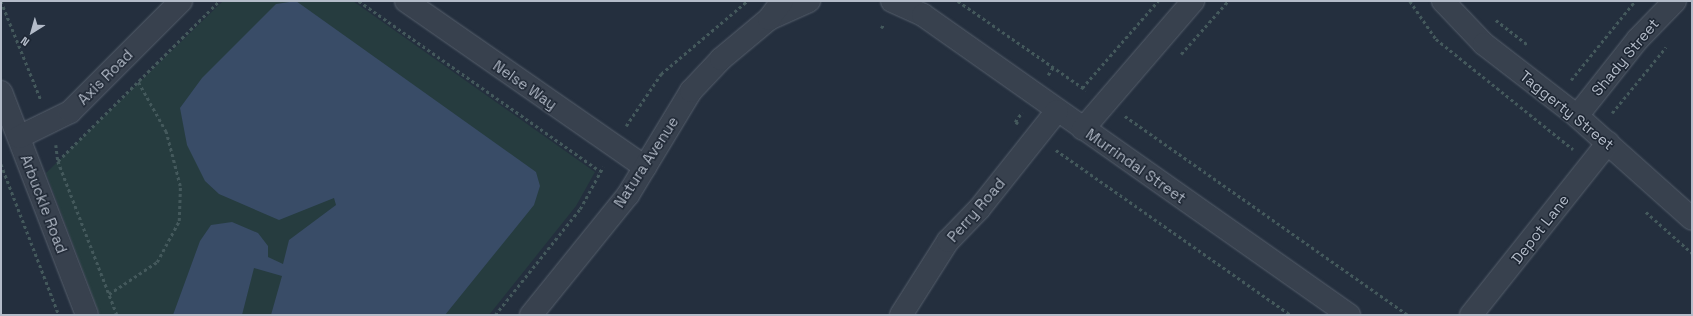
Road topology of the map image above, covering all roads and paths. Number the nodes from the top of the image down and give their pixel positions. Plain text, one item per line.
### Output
1 (1, 1) edge
2 (181, 1) edge
3 (219, 1) edge
4 (359, 1) edge
5 (406, 1) edge
6 (782, 1) edge
7 (809, 1) edge
8 (892, 1) edge
9 (958, 1) edge
10 (1158, 1) edge
11 (1194, 1) edge
12 (1410, 1) edge
13 (1443, 1) edge
14 (1635, 1) edge
15 (1675, 1) edge
16 (918, 8) edge
17 (769, 19) junction
18 (1669, 43) dead end
19 (1571, 80) dead end
20 (138, 82) junction
21 (1082, 88) junction
22 (1, 92) edge
23 (1104, 103) junction
24 (1057, 111) junction
25 (1612, 113) dead end
26 (1577, 116) junction
27 (1015, 122) dead end
28 (50, 125) junction
29 (1083, 128) junction
30 (1037, 136) junction
31 (19, 137) junction
32 (1608, 143) junction
33 (58, 161) junction
34 (1592, 163) junction
35 (1, 164) edge
36 (646, 167) junction
37 (600, 171) dead end
38 (1642, 209) dead end
39 (1692, 219) edge
40 (1692, 253) edge
41 (109, 295) junction
42 (59, 315) edge
43 (87, 315) edge
44 (117, 315) edge
45 (532, 315) edge
46 (901, 315) edge
47 (1291, 315) edge
48 (1349, 315) edge
49 (1408, 315) edge
50 (1471, 315) edge

1 - 28 path
2 - 28 street, Axis Road
3 - 20 path
4 - 37 path
5 - 36 street, Nelse Way
6 - 17 street, Natura Avenue
7 - 17 street, Natura Avenue
8 - 16 street, Murrindal Street
9 - 21 path
10 - 21 path
11 - 23 street
12 - 34 path
13 - 26 street, Taggerty Street
14 - 19 path
15 - 26 street, Shady Street
16 - 24 street, Murrindal Street
17 - 36 street, Natura Avenue
18 - 25 path
20 - 33 path
20 - 41 path
21 - 23 path
22 - 31 street, Arbuckle Road
23 - 29 street
23 - 49 path
24 - 29 street, Murrindal Street
24 - 30 street, Perry Road
26 - 32 street, Taggerty Street
27 - 30 path
28 - 31 street, Axis Road
28 - 33 path
29 - 48 street, Murrindal Street
30 - 46 street, Perry Road
30 - 47 path
31 - 43 street, Arbuckle Road
32 - 34 street, Depot Lane
32 - 39 street, Taggerty Street
33 - 41 path
34 - 50 street, Depot Lane
35 - 42 path
36 - 45 street, Natura Avenue
38 - 40 path
41 - 44 path

